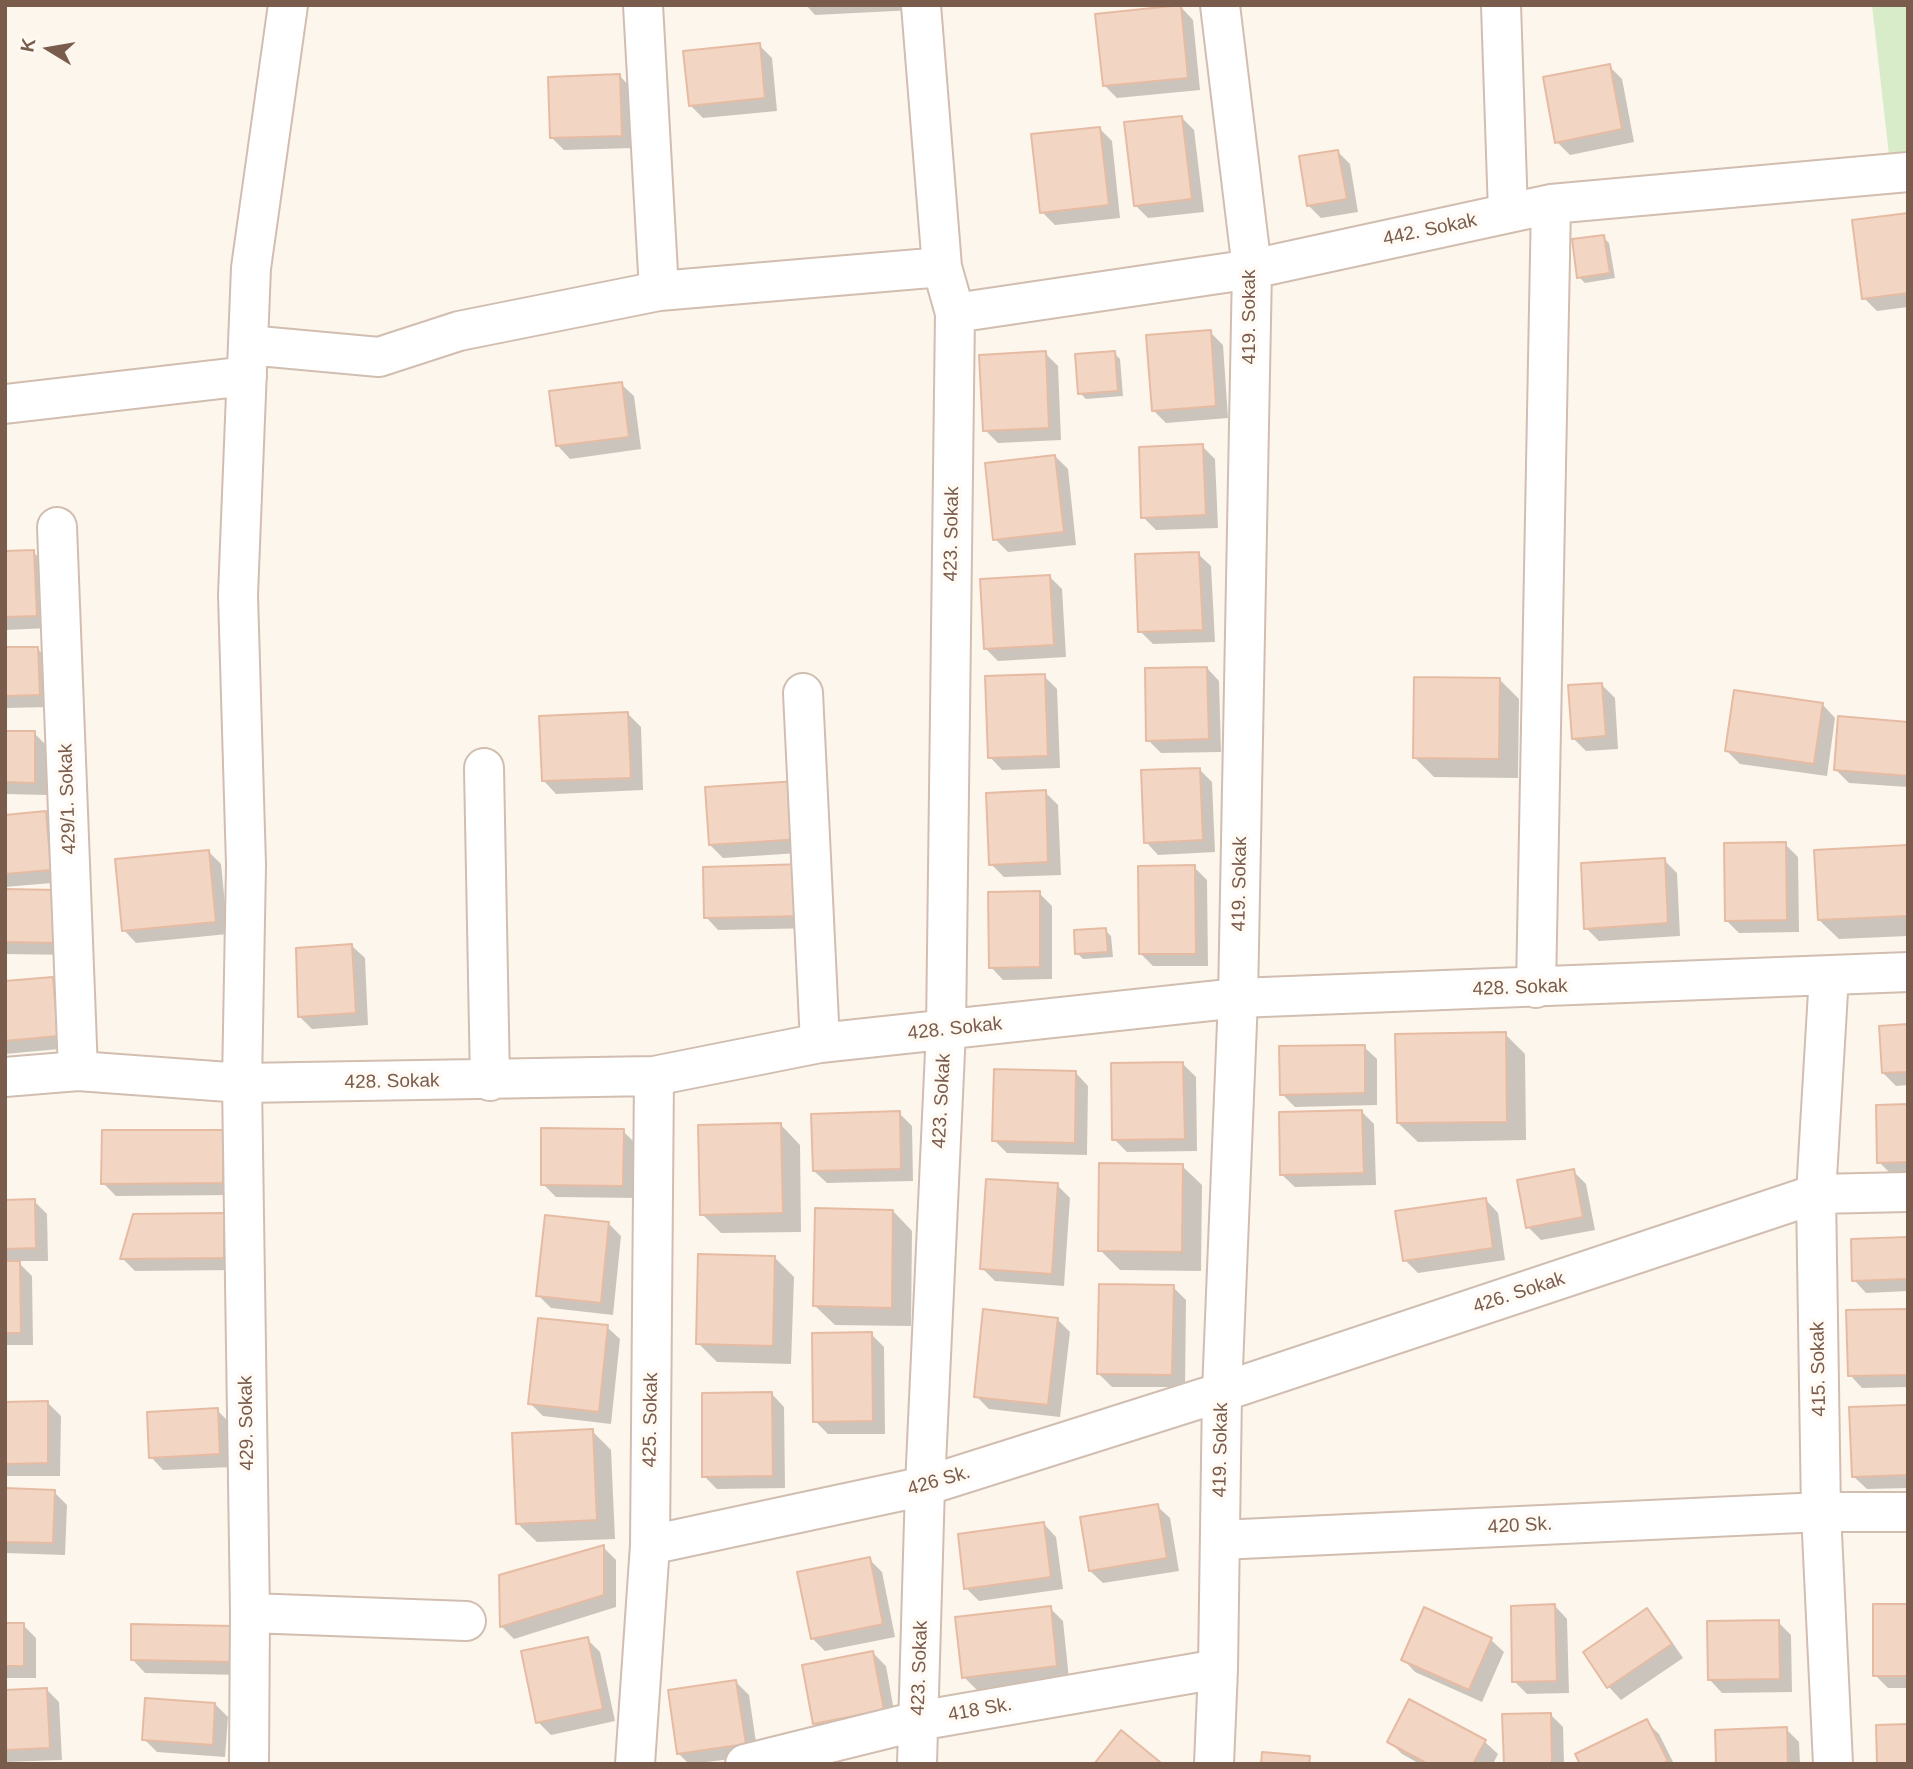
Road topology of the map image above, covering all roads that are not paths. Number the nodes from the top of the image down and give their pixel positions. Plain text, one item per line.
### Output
1 (288, 5) edge
2 (643, 5) edge
3 (921, 5) edge
4 (1220, 5) edge
5 (1501, 5) edge
6 (1908, 172) edge
7 (1551, 204) junction
8 (1508, 213) junction
9 (942, 267) junction
10 (1252, 269) junction
11 (659, 291) junction
12 (955, 313) junction
13 (248, 361) junction
14 (5, 404) edge
15 (57, 527) dead end
16 (803, 693) dead end
17 (484, 768) dead end
18 (1908, 972) edge
19 (1829, 975) junction
20 (1536, 988) junction
21 (1238, 998) junction
22 (946, 1030) junction
23 (820, 1043) junction
24 (78, 1071) junction
25 (654, 1076) junction
26 (5, 1077) edge
27 (490, 1081) junction
28 (242, 1083) junction
29 (1908, 1192) edge
30 (1816, 1194) junction
31 (1222, 1392) junction
32 (925, 1486) junction
33 (1821, 1512) junction
34 (1908, 1512) edge
35 (1220, 1540) junction
36 (650, 1545) junction
37 (250, 1613) junction
38 (466, 1621) dead end
39 (1217, 1669) junction
40 (918, 1721) junction
41 (249, 1764) edge
42 (635, 1764) edge
43 (745, 1764) edge
44 (917, 1764) edge
45 (1214, 1764) edge
46 (1833, 1764) edge

1 - 13 street, 429. Sokak
2 - 11 street
3 - 9 street, 423. Sokak
4 - 10 street, 419. Sokak
5 - 8 street
6 - 7 street, 442. Sokak
7 - 8 street, 442. Sokak
7 - 20 street
8 - 10 street, 442. Sokak
9 - 11 street
9 - 12 street, 423. Sokak
10 - 12 street, 442. Sokak
10 - 21 street, 419. Sokak
11 - 13 street
12 - 22 street, 423. Sokak
13 - 14 street
13 - 28 street, 429. Sokak
15 - 24 street, 429/1. Sokak
16 - 23 street
17 - 27 street
18 - 19 street, 428. Sokak
19 - 20 street, 428. Sokak
19 - 30 street, 415. Sokak
20 - 21 street, 428. Sokak
21 - 22 street, 428. Sokak
21 - 31 street, 419. Sokak
22 - 23 street, 428. Sokak
22 - 32 street, 423. Sokak
23 - 25 street, 428. Sokak
24 - 26 street, 428. Sokak
24 - 28 street, 428. Sokak
25 - 27 street, 428. Sokak
25 - 36 street, 425. Sokak
27 - 28 street, 428. Sokak
28 - 37 street, 429. Sokak
29 - 30 street
30 - 31 street, 426. Sokak
30 - 33 street, 415. Sokak
31 - 32 street, 426 Sk.
31 - 35 street, 419. Sokak
32 - 36 street, 426 Sk.
32 - 40 street, 423. Sokak
33 - 34 street, 420 Sk.
33 - 35 street, 420 Sk.
33 - 46 street, 415. Sokak
35 - 39 street, 419. Sokak
36 - 42 street, 425. Sokak
37 - 38 street
37 - 41 street, 429. Sokak
39 - 40 street, 418 Sk.
39 - 45 street, 419. Sokak
40 - 43 street, 418 Sk.
40 - 44 street, 423. Sokak

